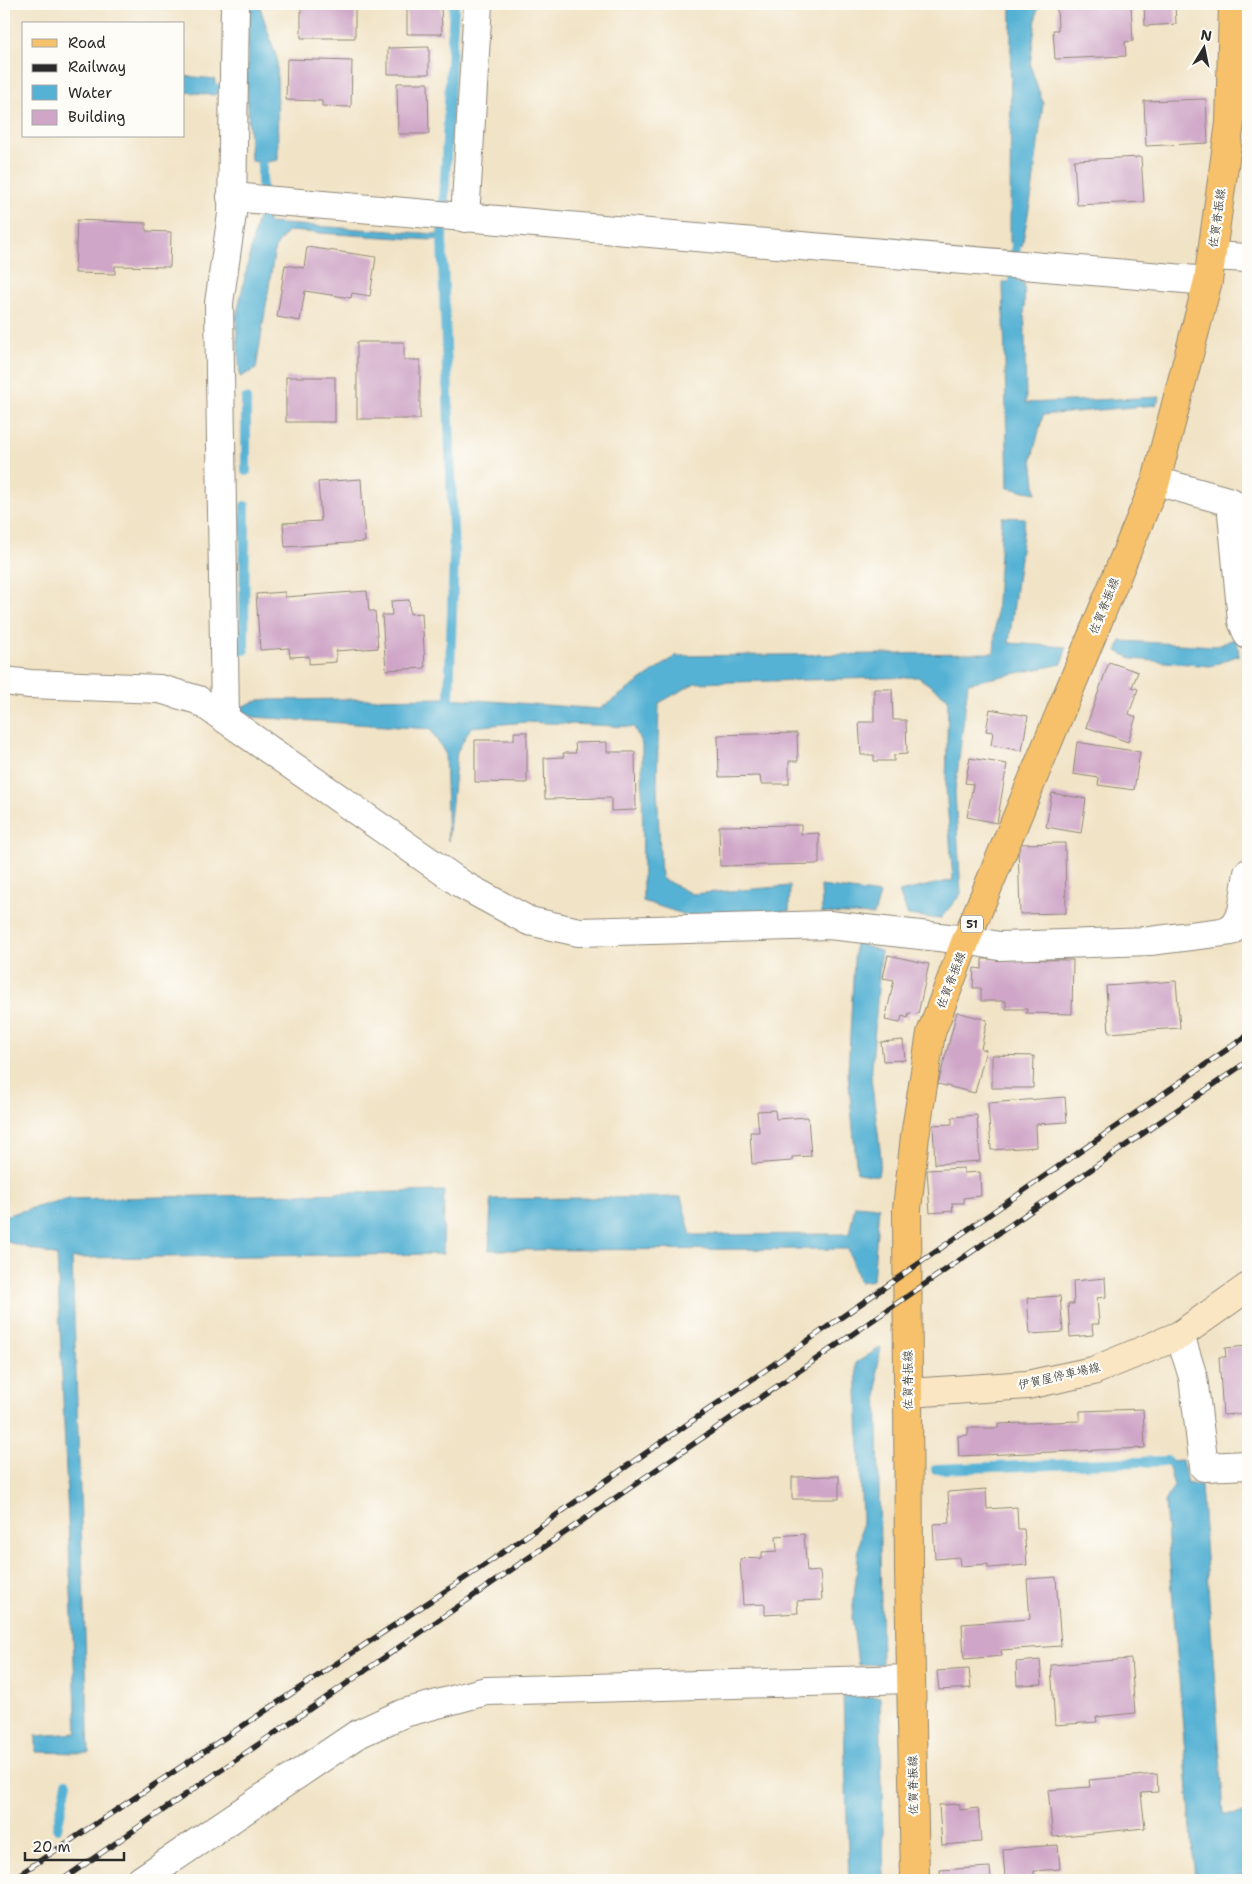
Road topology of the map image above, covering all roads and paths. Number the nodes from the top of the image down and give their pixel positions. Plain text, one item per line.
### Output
1 (235, 4) edge
2 (478, 4) edge
3 (1233, 4) edge
4 (231, 197) junction
5 (466, 218) junction
6 (1248, 258) edge
7 (1210, 269) junction
8 (1156, 481) junction
9 (1248, 635) edge
10 (4, 681) edge
11 (225, 718) junction
12 (1248, 873) edge
13 (966, 940) junction
14 (1248, 1287) edge
15 (1180, 1335) junction
16 (909, 1393) junction
17 (1248, 1465) edge
18 (911, 1680) junction
19 (141, 1880) edge
20 (915, 1880) edge

1 - 4 street
2 - 5 street
3 - 7 main road, 佐賀脊振線 / 51
4 - 5 street
4 - 11 street
5 - 7 street
6 - 7 street
7 - 8 main road, 佐賀脊振線 / 51
8 - 9 street
8 - 13 main road, 佐賀脊振線 / 51
10 - 11 street
11 - 13 street
12 - 13 street
13 - 16 main road, 佐賀脊振線 / 51
14 - 15 main road, 伊賀屋停車場線
15 - 16 main road, 伊賀屋停車場線
15 - 17 street
16 - 18 main road, 佐賀脊振線 / 51
18 - 19 street
18 - 20 main road, 佐賀脊振線 / 51

